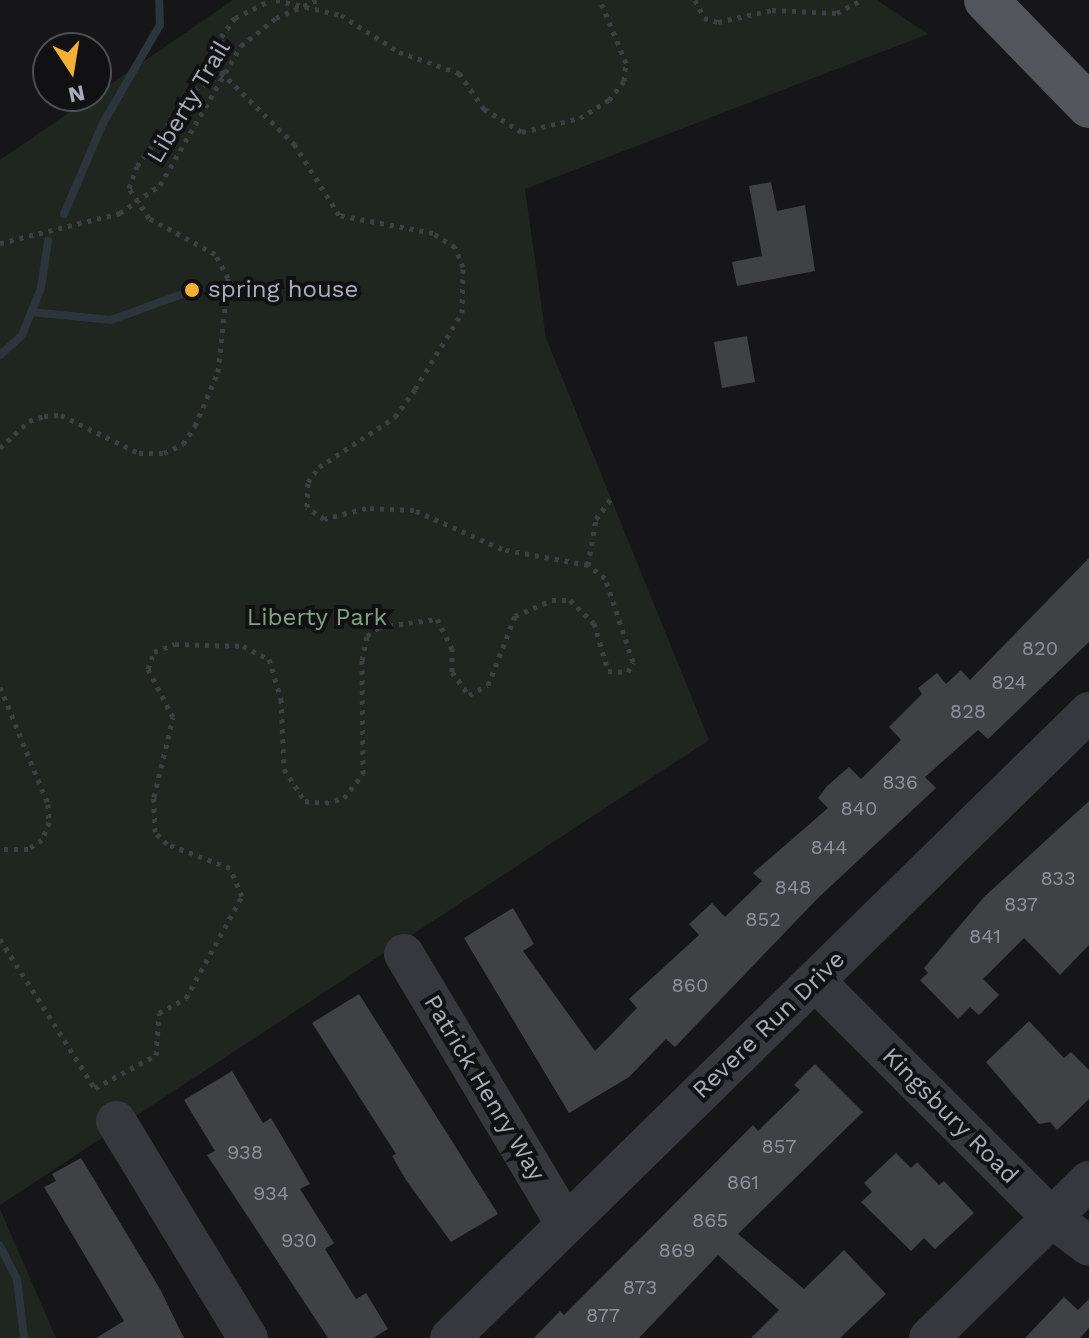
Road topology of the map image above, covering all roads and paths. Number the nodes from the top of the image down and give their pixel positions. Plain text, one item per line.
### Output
1 (274, 0) edge
2 (600, 0) edge
3 (695, 0) edge
4 (861, 0) edge
5 (986, 0) edge
6 (314, 1) edge
7 (223, 74) junction
8 (1089, 106) edge
9 (134, 203) junction
10 (0, 243) edge
11 (0, 448) edge
12 (610, 500) dead end
13 (588, 565) junction
14 (0, 687) edge
15 (1089, 712) edge
16 (0, 849) edge
17 (0, 939) edge
18 (404, 954) dead end
19 (816, 982) junction
20 (106, 1104) junction
21 (1089, 1181) edge
22 (1052, 1218) junction
23 (564, 1221) junction
24 (1089, 1246) edge
25 (248, 1338) edge
26 (450, 1338) edge
27 (929, 1338) edge

1 - 6 path
1 - 7 path
2 - 6 path
3 - 4 path
5 - 8 main road
6 - 7 path, Liberty Trail
7 - 9 path, Liberty Trail
7 - 9 path
7 - 13 path
9 - 10 path, Liberty Trail
9 - 11 path
12 - 13 path
13 - 20 path
14 - 16 path
15 - 19 street, Revere Run Drive
17 - 20 path
18 - 23 street, Patrick Henry Way
19 - 22 street, Kingsbury Road
19 - 23 street, Revere Run Drive
20 - 25 street
21 - 22 street
22 - 24 street, Kingsbury Road
22 - 27 street
23 - 26 street, Revere Run Drive

